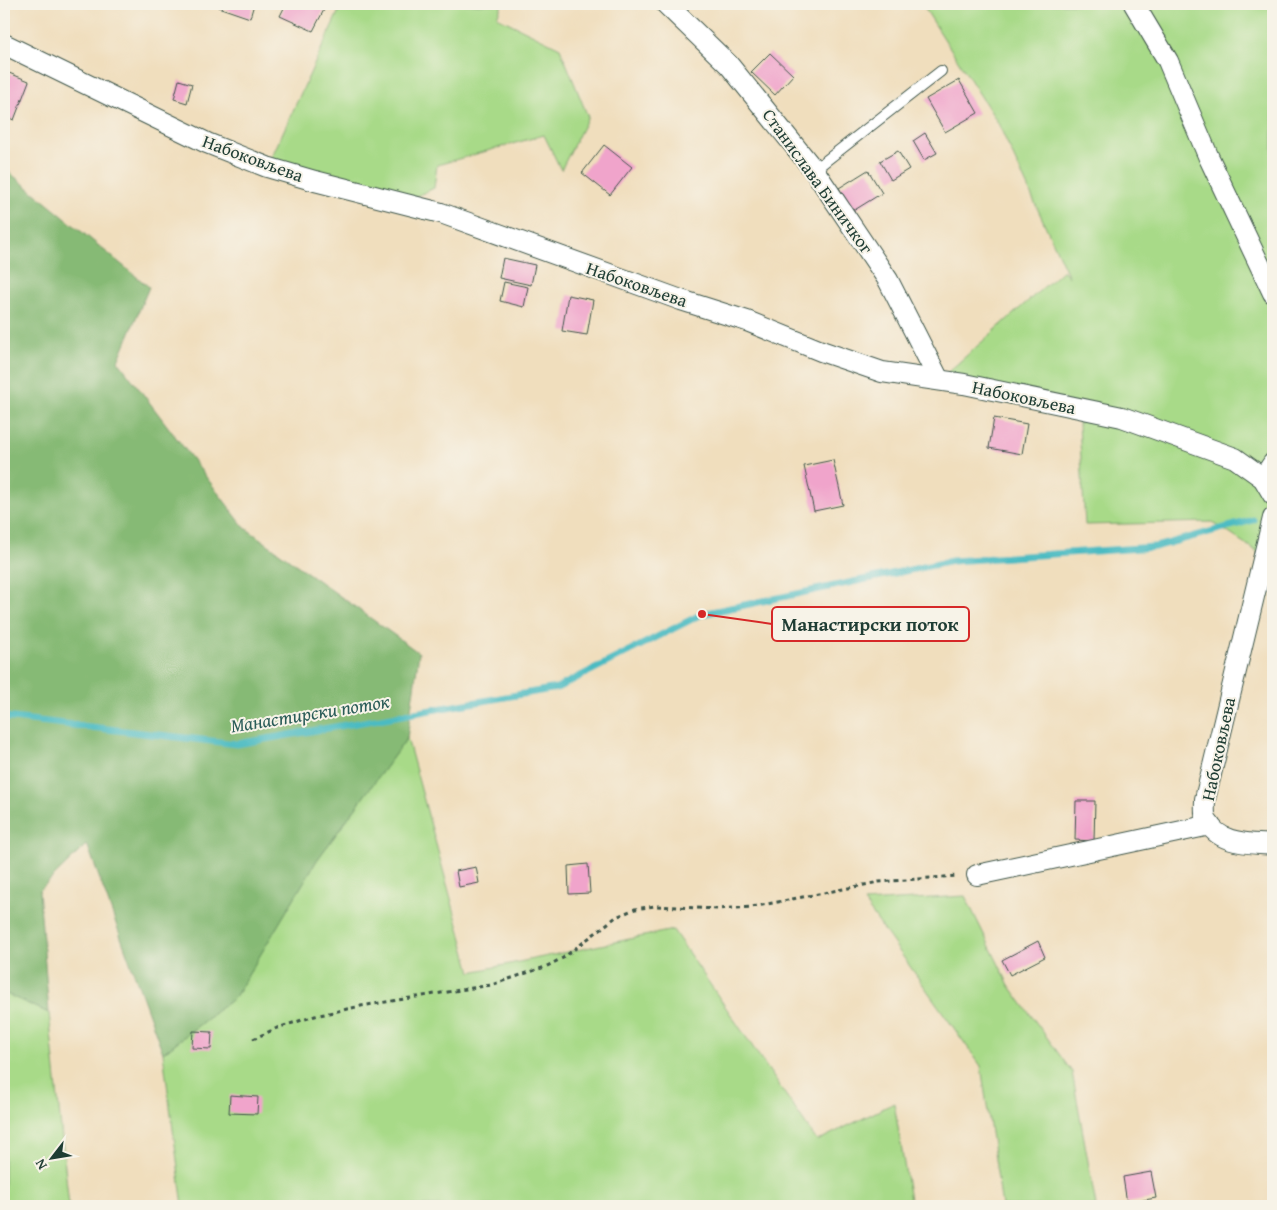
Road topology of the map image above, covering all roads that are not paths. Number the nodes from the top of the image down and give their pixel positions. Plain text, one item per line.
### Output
1 (666, 4) edge
2 (1134, 4) edge
3 (4, 44) edge
4 (941, 71) dead end
5 (814, 170) junction
6 (1273, 293) edge
7 (939, 380) junction
8 (1270, 478) edge
9 (1273, 518) edge
10 (1210, 825) junction
11 (1273, 845) edge
12 (977, 875) road end

1 - 5 street, Станислава Биничког
2 - 6 street
3 - 7 street, Набоковљева
4 - 5 lane
5 - 7 street, Станислава Биничког
7 - 8 street, Набоковљева
9 - 10 street, Набоковљева
10 - 11 street, Набоковљева
10 - 12 street

